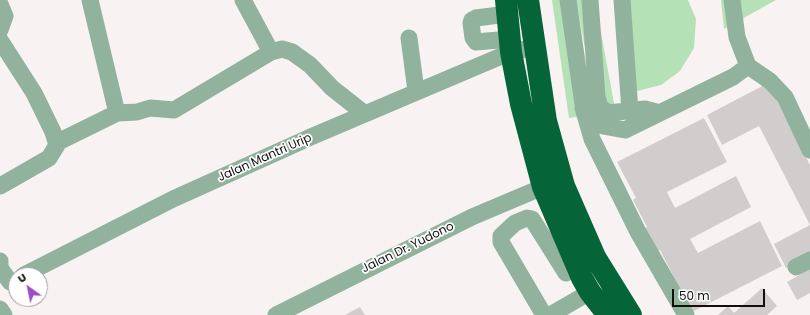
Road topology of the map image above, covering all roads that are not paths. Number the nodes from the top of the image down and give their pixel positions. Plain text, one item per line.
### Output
1 (90, 0) edge
2 (243, 0) edge
3 (528, 0) edge
4 (568, 0) edge
5 (590, 0) edge
6 (622, 0) edge
7 (732, 0) edge
8 (0, 4) edge
9 (507, 7) edge
10 (0, 30) edge
11 (409, 38) dead end
12 (0, 40) edge
13 (511, 45) junction
14 (535, 47) junction
15 (271, 52) junction
16 (748, 66) junction
17 (416, 91) junction
18 (582, 104) junction
19 (630, 110) junction
20 (116, 113) junction
21 (660, 113) junction
22 (365, 114) junction
23 (56, 143) junction
24 (810, 150) edge
25 (0, 186) edge
26 (542, 187) junction
27 (503, 204) junction
28 (515, 223) junction
29 (0, 261) edge
30 (42, 267) edge
31 (0, 268) edge
32 (566, 273) dead end
33 (8, 277) edge
34 (590, 292) junction
35 (0, 309) edge
36 (4, 315) edge
37 (276, 315) edge
38 (544, 315) edge
39 (550, 315) edge
40 (608, 315) edge
41 (631, 315) edge
42 (686, 315) edge

1 - 20 street
2 - 15 street
3 - 14 highway
4 - 18 street
5 - 19 street
6 - 19 street
7 - 16 street
8 - 10 street
9 - 13 highway
9 - 13 street
11 - 17 street
12 - 23 street
13 - 14 street
13 - 17 street, Jalan Mantri Urip
13 - 26 highway
14 - 41 highway
15 - 20 street
15 - 22 street
16 - 21 street
16 - 24 street
17 - 22 street, Jalan Mantri Urip
18 - 21 street
18 - 42 street
19 - 21 street
20 - 23 street
22 - 30 street, Jalan Mantri Urip
23 - 25 street
26 - 27 street, Jalan Dr. Yudono
26 - 34 highway
27 - 28 street
27 - 37 street, Jalan Dr. Yudono
28 - 32 street
28 - 38 street
29 - 31 street
31 - 33 street
34 - 39 street
34 - 40 highway
35 - 36 street

